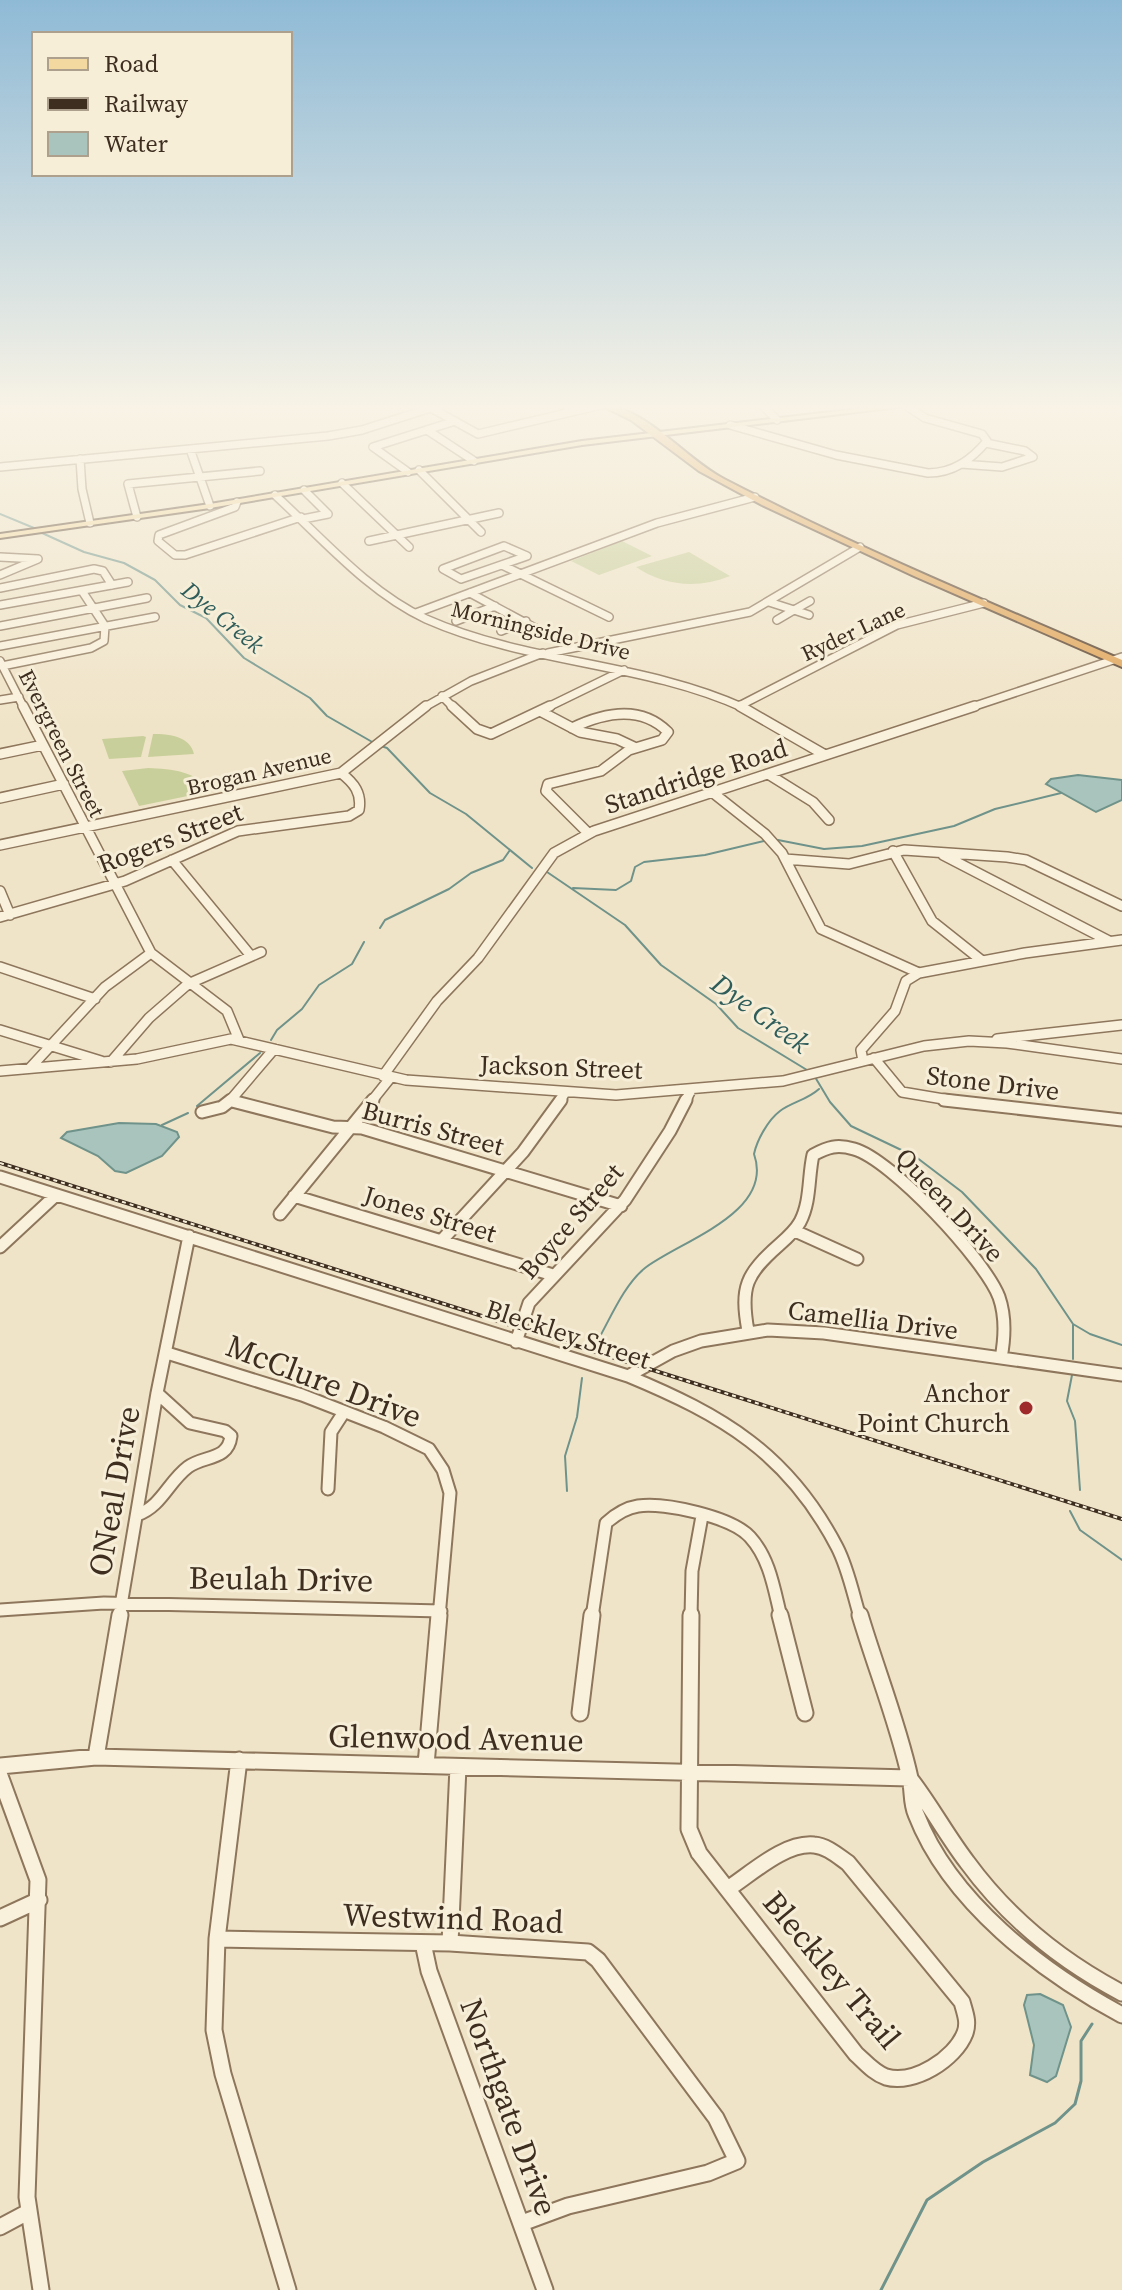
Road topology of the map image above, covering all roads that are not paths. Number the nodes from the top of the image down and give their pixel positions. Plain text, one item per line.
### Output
1 (87, 512) edge
2 (135, 512) edge
3 (171, 512) edge
4 (222, 512) edge
5 (295, 512) edge
6 (326, 512) edge
7 (373, 512) edge
8 (462, 512) edge
9 (699, 512) edge
10 (786, 512) edge
11 (499, 513) dead end
12 (137, 517) junction
13 (302, 518) junction
14 (469, 519) junction
15 (90, 523) junction
16 (481, 532) dead end
17 (397, 535) junction
18 (0, 536) edge
19 (369, 541) dead end
20 (409, 547) dead end
21 (860, 547) junction
22 (0, 557) edge
23 (502, 565) junction
24 (520, 574) junction
25 (0, 575) edge
26 (128, 582) dead end
27 (112, 585) junction
28 (0, 588) edge
29 (82, 591) junction
30 (470, 593) junction
31 (147, 598) dead end
32 (810, 601) dead end
33 (769, 602) junction
34 (984, 603) junction
35 (0, 605) edge
36 (495, 606) junction
37 (93, 608) junction
38 (794, 610) junction
39 (416, 613) junction
40 (809, 615) dead end
41 (155, 617) dead end
42 (609, 617) dead end
43 (777, 620) dead end
44 (456, 621) dead end
45 (526, 621) junction
46 (0, 626) edge
47 (105, 626) junction
48 (501, 631) dead end
49 (546, 634) dead end
50 (0, 646) edge
51 (545, 653) junction
52 (1119, 660) edge
53 (1, 664) edge
54 (624, 670) junction
55 (442, 696) junction
56 (19, 697) junction
57 (0, 700) edge
58 (741, 705) junction
59 (540, 711) junction
60 (572, 728) junction
61 (43, 745) junction
62 (634, 747) junction
63 (0, 754) edge
64 (825, 755) junction
65 (341, 773) junction
66 (768, 774) junction
67 (64, 784) junction
68 (712, 792) junction
69 (0, 798) edge
70 (829, 820) dead end
71 (85, 827) junction
72 (588, 833) junction
73 (0, 845) edge
74 (893, 851) junction
75 (940, 854) junction
76 (785, 859) junction
77 (172, 860) junction
78 (115, 884) junction
79 (0, 891) edge
80 (1122, 906) edge
81 (5, 916) edge
82 (1122, 940) edge
83 (1109, 941) junction
84 (151, 953) junction
85 (981, 960) junction
86 (0, 967) edge
87 (919, 973) junction
88 (188, 984) junction
89 (95, 999) junction
90 (1122, 1025) edge
91 (0, 1030) edge
92 (239, 1040) junction
93 (989, 1041) junction
94 (49, 1044) junction
95 (274, 1049) junction
96 (1122, 1059) edge
97 (869, 1060) junction
98 (107, 1062) junction
99 (30, 1068) junction
100 (0, 1071) edge
101 (387, 1076) junction
102 (691, 1090) junction
103 (564, 1094) junction
104 (232, 1101) junction
105 (202, 1112) dead end
106 (1122, 1120) edge
107 (351, 1126) junction
108 (507, 1171) junction
109 (0, 1177) edge
110 (56, 1195) junction
111 (294, 1196) junction
112 (621, 1206) junction
113 (280, 1214) dead end
114 (795, 1231) junction
115 (189, 1236) junction
116 (442, 1240) junction
117 (0, 1247) edge
118 (857, 1259) dead end
119 (553, 1275) junction
120 (748, 1331) junction
121 (516, 1342) junction
122 (167, 1353) junction
123 (1001, 1358) junction
124 (1122, 1375) edge
125 (628, 1376) junction
126 (157, 1393) junction
127 (344, 1412) junction
128 (328, 1489) dead end
129 (137, 1515) junction
130 (702, 1516) junction
131 (121, 1604) junction
132 (0, 1610) edge
133 (441, 1611) junction
134 (580, 1713) dead end
135 (805, 1713) dead end
136 (96, 1757) junction
137 (239, 1760) junction
138 (0, 1765) edge
139 (426, 1765) junction
140 (458, 1767) junction
141 (691, 1772) junction
142 (0, 1776) edge
143 (910, 1778) junction
144 (729, 1888) junction
145 (39, 1900) junction
146 (0, 1918) edge
147 (217, 1939) junction
148 (423, 1943) junction
149 (450, 1943) junction
150 (1122, 1993) edge
151 (1122, 2015) edge
152 (28, 2212) junction
153 (522, 2223) junction
154 (0, 2227) edge
155 (41, 2290) edge
156 (288, 2290) edge
157 (545, 2290) edge

1 - 15 street
2 - 12 street
3 - 12 main road
4 - 13 street
5 - 13 street, Morningside Drive
6 - 13 street
7 - 17 street
8 - 14 street
9 - 24 street
10 - 21 highway
11 - 14 street
12 - 15 main road
13 - 39 street, Morningside Drive
14 - 16 street
14 - 17 street
15 - 18 main road
17 - 19 street
17 - 20 street
21 - 33 street, Brogan Avenue
21 - 34 highway
22 - 25 street
23 - 23 street
23 - 24 street
24 - 30 street
24 - 42 street
26 - 27 street
27 - 28 street
27 - 29 street
29 - 35 street
29 - 37 street
30 - 36 street
30 - 39 street
31 - 37 street
32 - 38 street
33 - 38 street
33 - 51 street, Brogan Avenue
34 - 52 highway
34 - 58 street, Ryder Lane
36 - 44 street
36 - 45 street
37 - 46 street
37 - 47 street
38 - 40 street
38 - 43 street
39 - 51 street, Morningside Drive
41 - 47 street
45 - 48 street
45 - 49 street
47 - 50 street
47 - 53 street
51 - 54 street, Morningside Drive
51 - 55 street, Brogan Avenue
52 - 64 street, Standridge Road
53 - 56 street, Evergreen Street
54 - 58 street, Morningside Drive
54 - 59 street
55 - 59 street
55 - 65 street, Brogan Avenue
56 - 57 street
56 - 61 street, Evergreen Street
58 - 64 street, Morningside Drive
59 - 60 street
60 - 62 street
60 - 62 street
61 - 63 street
61 - 67 street, Evergreen Street
62 - 72 street
64 - 66 street, Standridge Road
65 - 71 street, Brogan Avenue
65 - 77 street, Rogers Street
66 - 68 street, Standridge Road
66 - 70 street
67 - 69 street
67 - 71 street, Evergreen Street
68 - 72 street, Standridge Road
68 - 76 street
71 - 73 street, Brogan Avenue
71 - 78 street, Evergreen Street
72 - 101 street, Standridge Road
74 - 75 street
74 - 76 street
74 - 85 street
75 - 80 street
75 - 83 street
76 - 87 street
77 - 78 street, Rogers Street
77 - 88 street
78 - 81 street, Rogers Street
78 - 84 street, Evergreen Street
79 - 81 street
82 - 83 street
83 - 85 street
84 - 88 street
84 - 89 street
85 - 87 street
86 - 89 street
87 - 97 street
88 - 92 street
88 - 98 street
89 - 94 street
90 - 93 street
91 - 94 street
92 - 95 street, Jackson Street
92 - 98 street, Jackson Street
93 - 96 street, Jackson Street
93 - 97 street, Jackson Street
94 - 98 street
94 - 99 street
95 - 101 street, Jackson Street
95 - 104 street
97 - 102 street, Jackson Street
97 - 106 street, Stone Drive
98 - 99 street, Jackson Street
99 - 100 street, Jackson Street
101 - 103 street, Jackson Street
101 - 107 street, Standridge Road
102 - 103 street, Jackson Street
102 - 112 street, Boyce Street
103 - 108 street
104 - 105 street
104 - 107 street, Burris Street
107 - 108 street, Burris Street
107 - 111 street, Standridge Road
108 - 112 street, Burris Street
108 - 116 street
109 - 110 street, Bleckley Street
110 - 115 street, Bleckley Street
110 - 117 street
111 - 113 street, Standridge Road
111 - 116 street, Jones Street
112 - 119 street, Boyce Street
114 - 118 street
114 - 120 street
114 - 123 street, Queen Drive
115 - 121 street, Bleckley Street
115 - 122 street, ONeal Drive
116 - 119 street, Jones Street
119 - 121 street, Boyce Street
120 - 123 street, Camellia Drive
120 - 125 street, Camellia Drive
121 - 125 street, Bleckley Street
122 - 126 street, ONeal Drive
122 - 127 street, McClure Drive
123 - 124 street, Camellia Drive
125 - 143 street, Bleckley Street
126 - 129 street, ONeal Drive
126 - 129 street
127 - 128 street
127 - 133 street, McClure Drive
129 - 131 street, ONeal Drive
130 - 134 street
130 - 135 street
130 - 141 street, Bleckley Trail
131 - 132 street, Beulah Drive
131 - 133 street, Beulah Drive
131 - 136 street, ONeal Drive
133 - 139 street, McClure Drive
136 - 137 street, Glenwood Avenue
136 - 138 street, Glenwood Avenue
137 - 139 street, Glenwood Avenue
137 - 147 street
139 - 140 street, Glenwood Avenue
140 - 141 street, Glenwood Avenue
140 - 149 street
141 - 143 street, Glenwood Avenue
141 - 144 street, Bleckley Trail
142 - 145 street
143 - 150 street, Bleckley Street
143 - 151 street, Bleckley Street
144 - 144 street, Bleckley Trail
145 - 146 street
145 - 152 street
147 - 148 street, Westwind Road
147 - 156 street
148 - 149 street, Westwind Road
148 - 153 street, Northgate Drive
149 - 153 street, Westwind Road
152 - 154 street
152 - 155 street
153 - 157 street, Northgate Drive

